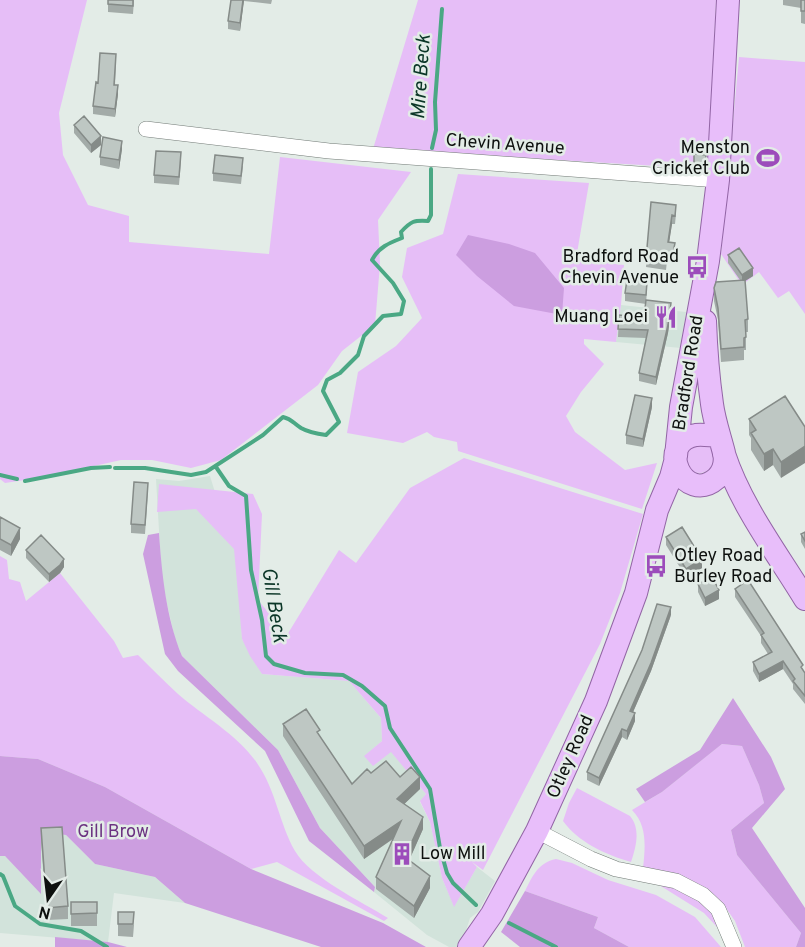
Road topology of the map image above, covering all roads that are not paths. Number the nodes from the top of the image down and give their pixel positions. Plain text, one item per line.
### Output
1 (728, 0) edge
2 (146, 129) dead end
3 (718, 180) junction
4 (703, 290) junction
5 (722, 445) junction
6 (675, 459) junction
7 (700, 483) junction
8 (748, 507) junction
9 (653, 532) junction
10 (805, 599) edge
11 (537, 831) junction
12 (469, 947) edge
13 (734, 947) edge

1 - 3 main road, Bradford Road
2 - 3 street, Chevin Avenue
3 - 4 main road, Bradford Road
4 - 5 main road, Bradford Road
4 - 6 main road, Bradford Road
5 - 6 main road
5 - 7 main road
5 - 8 main road, Bradford Road
6 - 7 main road
6 - 9 main road
7 - 8 main road
7 - 9 main road
8 - 10 main road, Bradford Road
9 - 11 main road, Otley Road
11 - 12 main road, Otley Road
11 - 13 street

